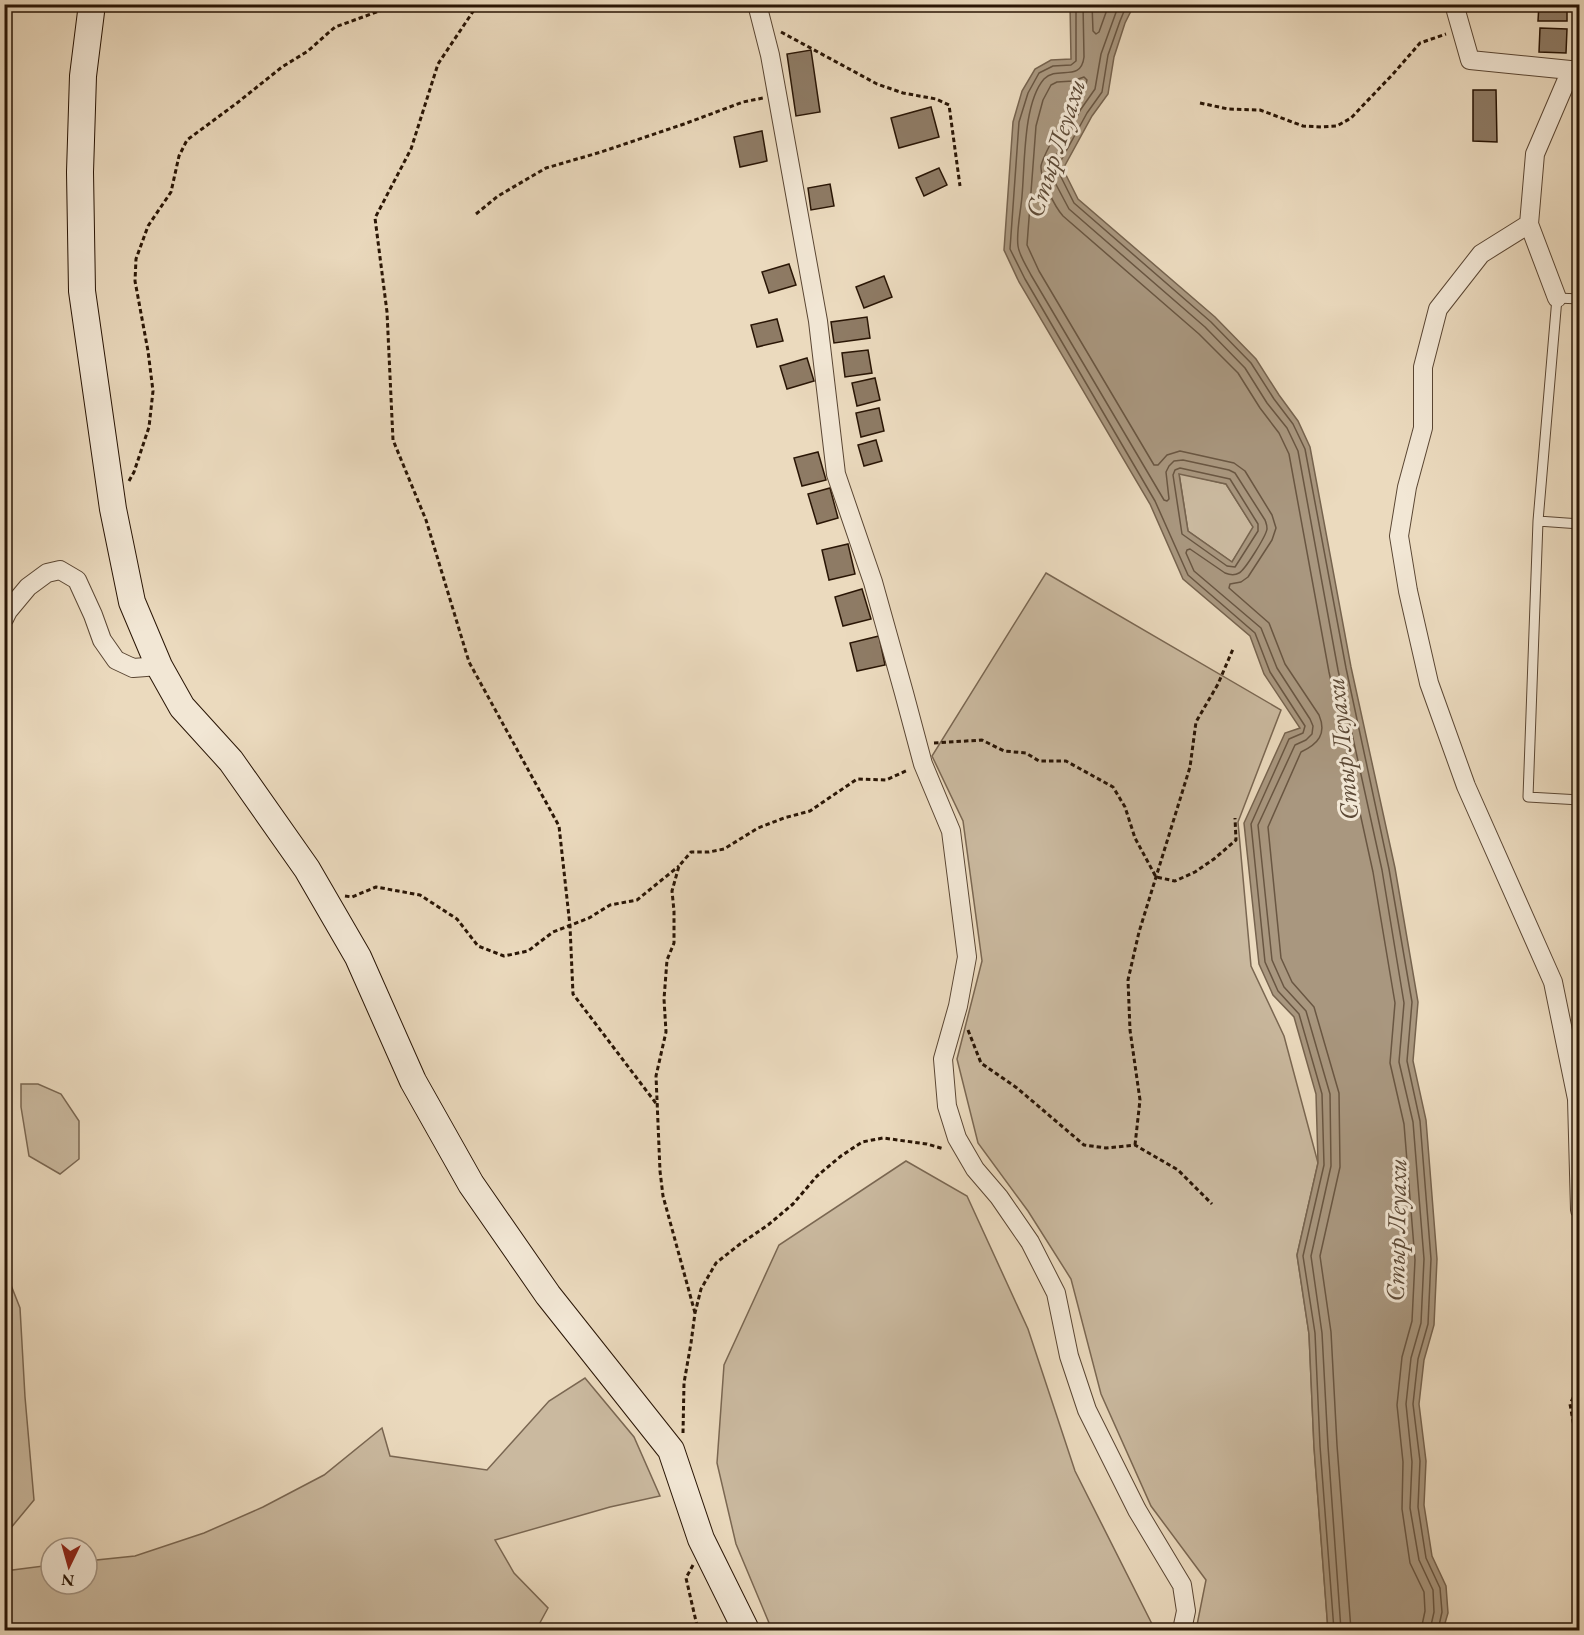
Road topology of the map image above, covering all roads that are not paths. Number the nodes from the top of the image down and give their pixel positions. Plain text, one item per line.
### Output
1 (92, 4) edge
2 (1454, 4) edge
3 (759, 13) edge
4 (1575, 70) edge
5 (1529, 224) junction
6 (1557, 298) junction
7 (1580, 299) edge
8 (1538, 521) junction
9 (1580, 524) edge
10 (4, 620) edge
11 (159, 666) junction
12 (1580, 800) edge
13 (1580, 1210) edge
14 (746, 1630) edge
15 (1182, 1630) edge

1 - 11 main road
2 - 4 street
3 - 15 street
4 - 5 street
5 - 6 street
5 - 13 street
6 - 7 lane
6 - 8 lane
8 - 9 lane
8 - 12 lane
10 - 11 street
11 - 14 main road

